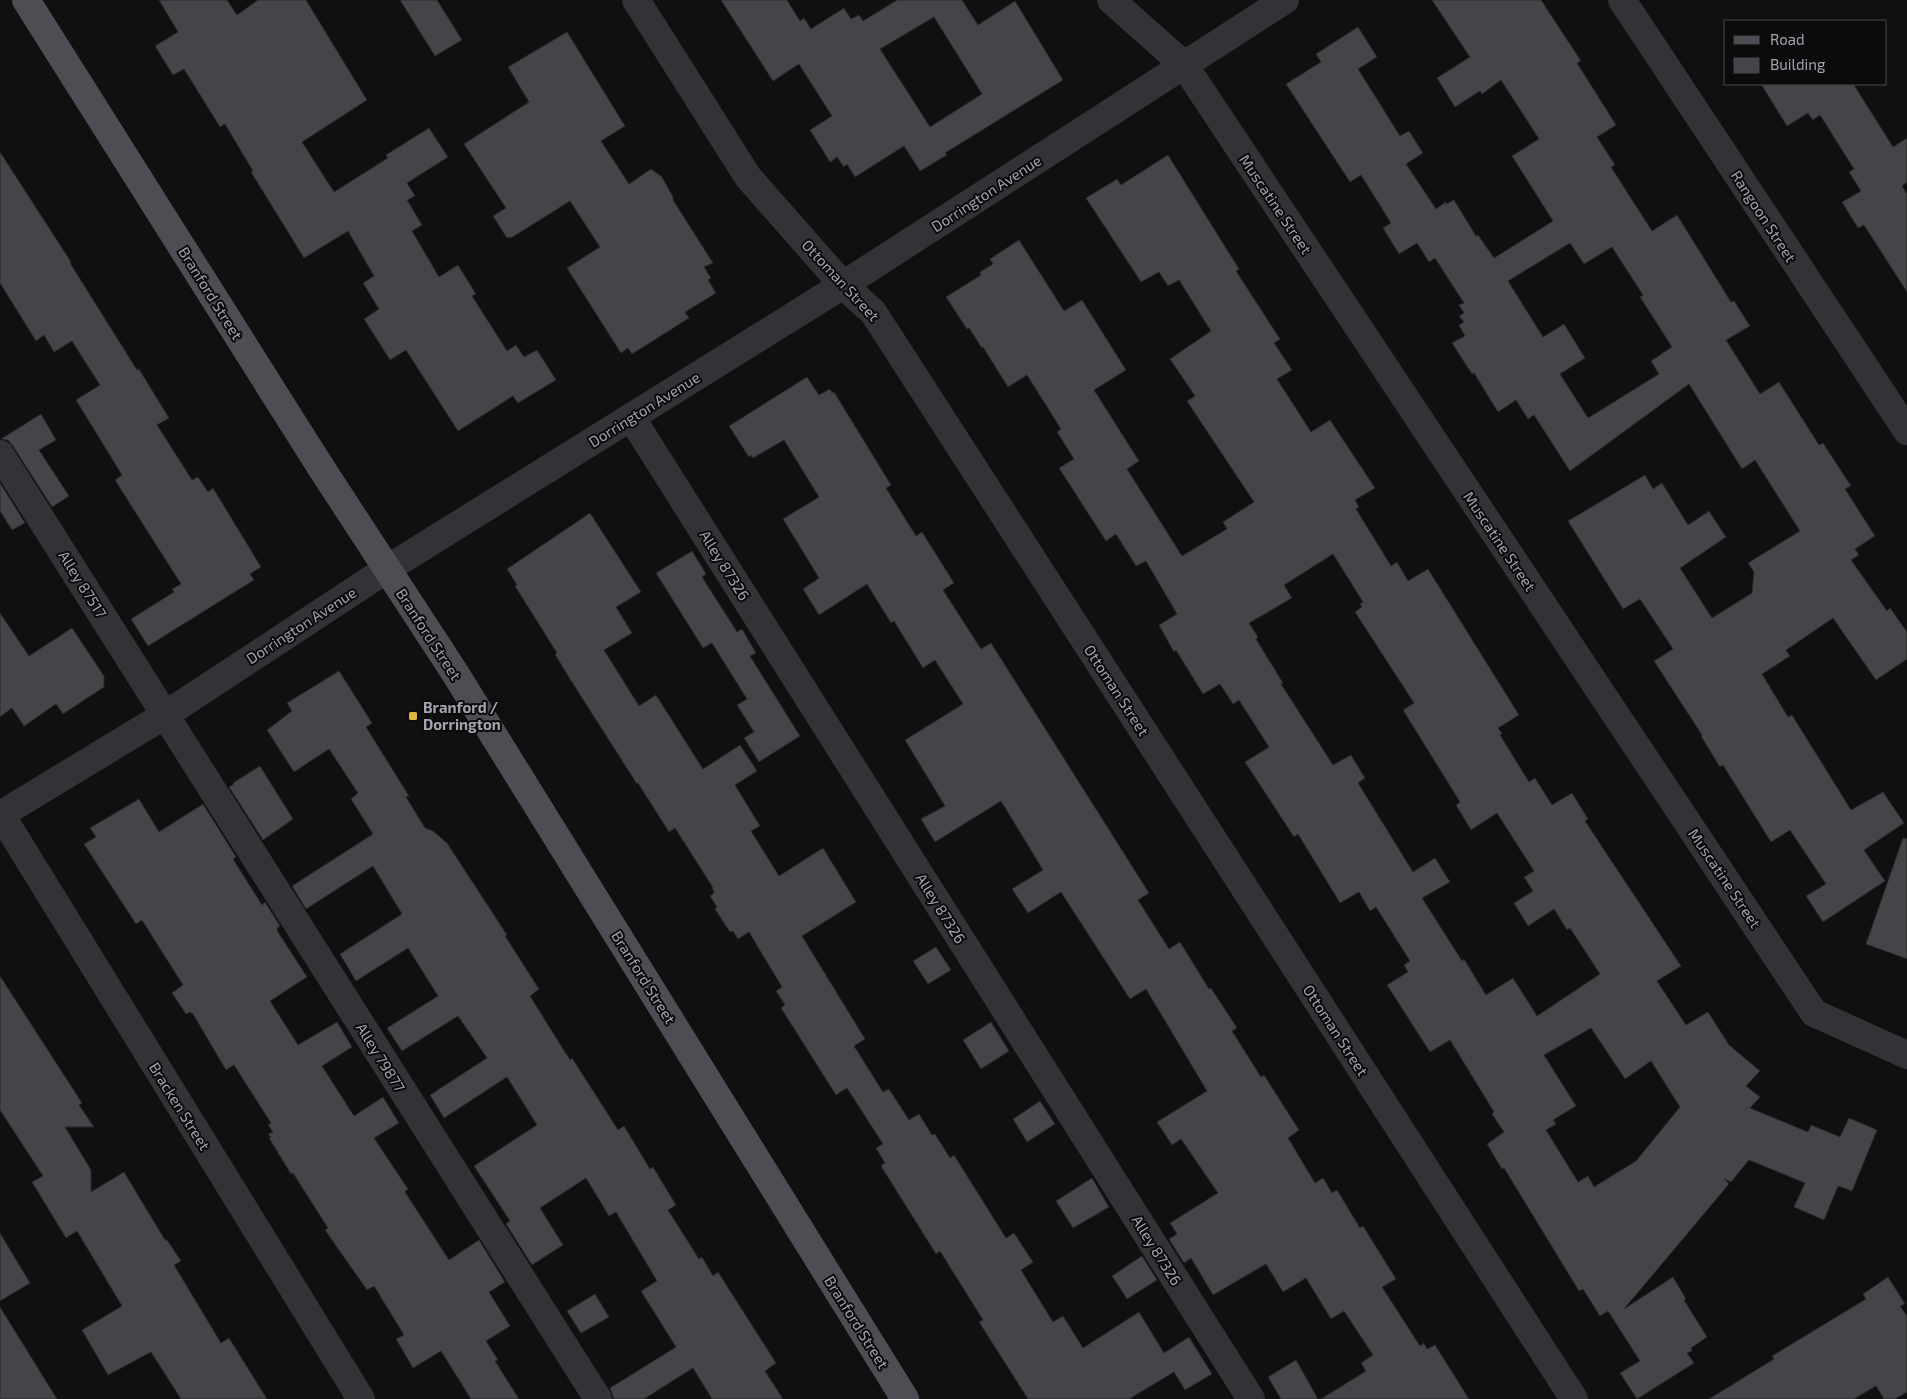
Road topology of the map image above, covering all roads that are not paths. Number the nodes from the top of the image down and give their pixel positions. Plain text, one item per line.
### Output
1 (26, 0) edge
2 (636, 0) edge
3 (1111, 0) edge
4 (1285, 0) edge
5 (1622, 0) edge
6 (1184, 65) junction
7 (843, 285) junction
8 (631, 417) junction
9 (1907, 431) edge
10 (0, 454) edge
11 (387, 569) junction
12 (165, 714) junction
13 (0, 814) edge
14 (1907, 1055) edge
15 (361, 1399) edge
16 (598, 1399) edge
17 (905, 1399) edge
18 (1251, 1399) edge
19 (1574, 1399) edge

1 - 11 main road, Branford Street
2 - 7 street, Ottoman Street
3 - 6 street, Muscatine Street
4 - 6 street, Dorrington Avenue
5 - 9 street, Rangoon Street
6 - 7 street, Dorrington Avenue
6 - 14 street, Muscatine Street
7 - 8 street, Dorrington Avenue
7 - 19 street, Ottoman Street
8 - 11 street, Dorrington Avenue
8 - 18 street, Alley 87326
10 - 12 street, Alley 87517
11 - 12 street, Dorrington Avenue
11 - 17 main road, Branford Street
12 - 13 street, Dorrington Avenue
12 - 16 street, Alley 79877
13 - 15 street, Bracken Street

